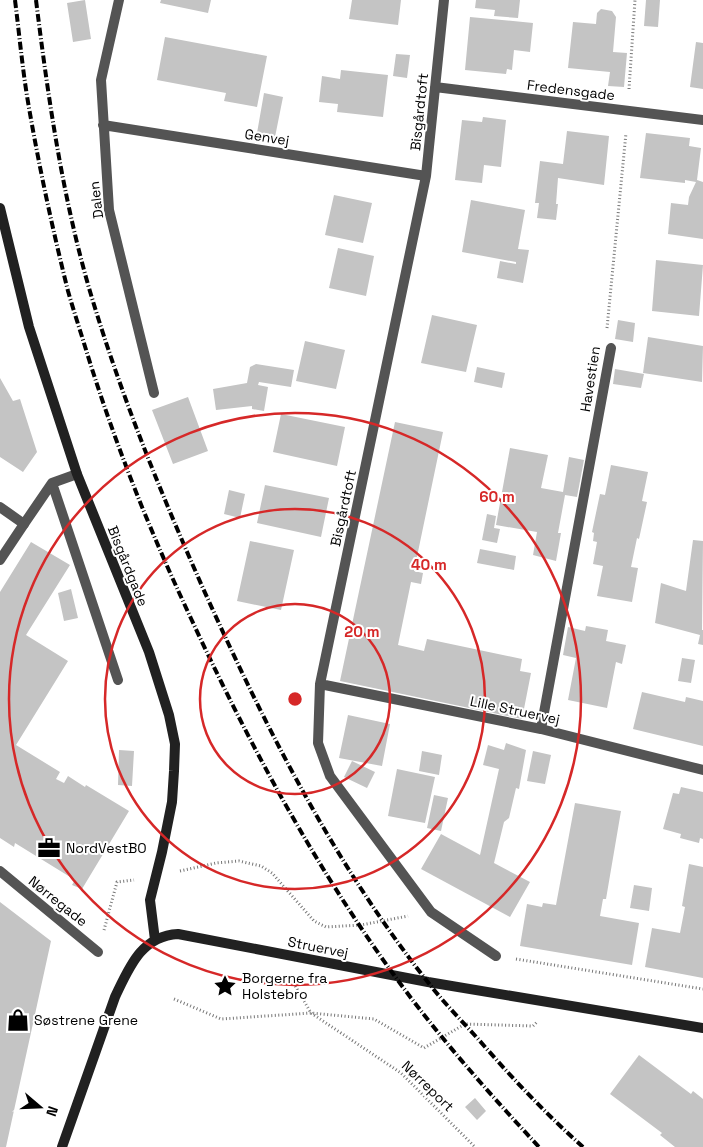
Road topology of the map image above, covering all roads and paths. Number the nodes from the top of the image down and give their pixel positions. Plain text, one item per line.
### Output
1 (119, 0) edge
2 (444, 0) edge
3 (635, 0) edge
4 (435, 87) junction
5 (628, 111) junction
6 (703, 120) edge
7 (103, 125) junction
8 (426, 176) junction
9 (0, 208) edge
10 (611, 348) joint
11 (154, 393) dead end
12 (77, 474) junction
13 (52, 483) junction
14 (0, 507) edge
15 (24, 524) junction
16 (0, 560) edge
17 (118, 680) dead end
18 (320, 684) junction
19 (541, 729) junction
20 (703, 770) edge
21 (0, 871) edge
22 (156, 876) junction
23 (431, 912) junction
24 (155, 940) junction
25 (98, 952) joint
26 (276, 953) junction
27 (496, 956) joint
28 (703, 989) edge
29 (174, 999) dead end
30 (556, 1004) junction
31 (311, 1013) junction
32 (703, 1028) edge
33 (62, 1147) edge
34 (475, 1147) edge

1 - 7 street, Dalen
2 - 4 street, Bisgårdtoft
3 - 5 path, Havestien
4 - 5 street, Fredensgade
4 - 8 street, Bisgårdtoft
5 - 6 street, Fredensgade
5 - 10 path, Havestien
7 - 8 street, Genvej
7 - 11 street, Dalen
8 - 18 street, Bisgårdtoft
9 - 12 street, Bisgårdgade
10 - 19 street, Havestien
12 - 13 street
12 - 22 street, Bisgårdgade
13 - 15 street
13 - 17 street
14 - 15 street
15 - 16 street
18 - 19 street, Lille Struervej
18 - 23 street, Bisgårdtoft
19 - 20 street, Lille Struervej
21 - 25 street, Nørregade
22 - 23 path
22 - 24 street, Bisgårdgade
22 - 25 path
23 - 27 street, Bisgårdtoft
24 - 26 street, Struervej
24 - 33 street
26 - 30 street, Struervej
26 - 31 path
27 - 28 path
29 - 31 path
30 - 31 path
30 - 32 street, Struervej
31 - 34 path, Nørreport

